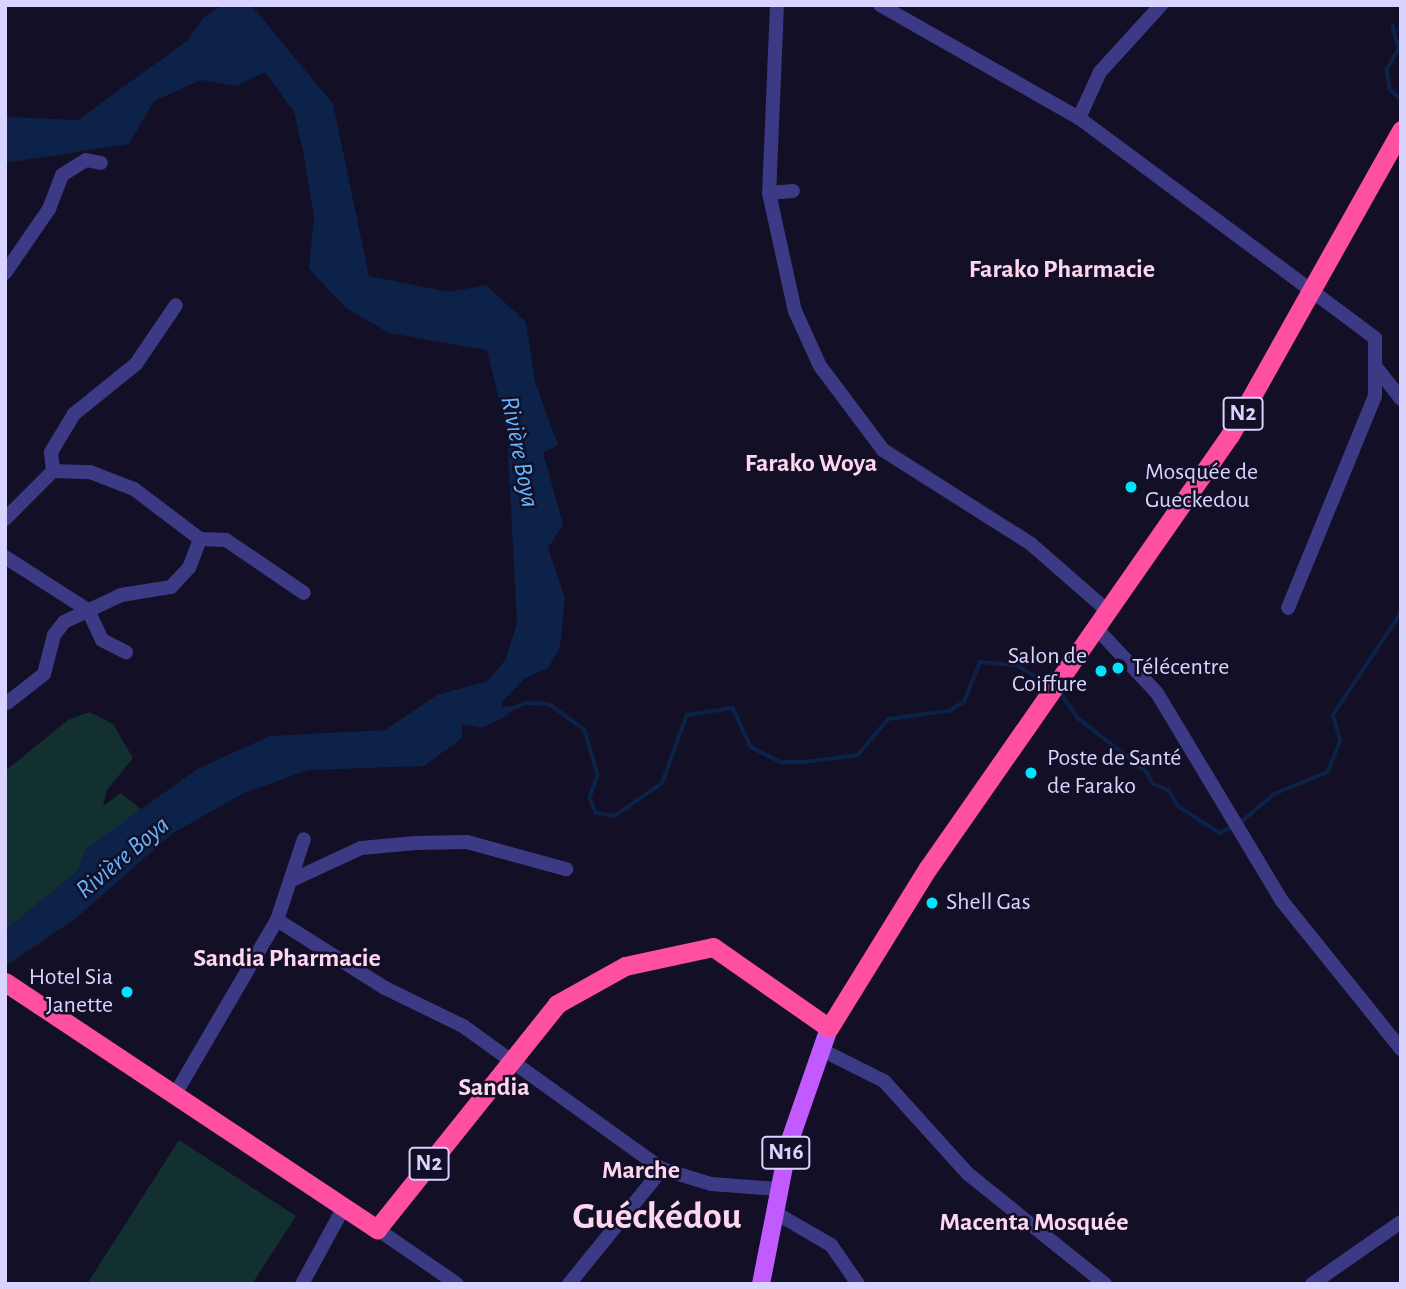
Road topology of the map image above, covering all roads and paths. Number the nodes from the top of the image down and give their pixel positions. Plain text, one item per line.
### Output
1 (777, 5) edge
2 (880, 5) edge
3 (1161, 5) edge
4 (1079, 118) junction
5 (1401, 130) edge
6 (101, 163) dead end
7 (793, 191) dead end
8 (769, 192) junction
9 (5, 273) edge
10 (1313, 291) junction
11 (176, 305) dead end
12 (1376, 367) junction
13 (1401, 399) edge
14 (53, 471) junction
15 (5, 519) edge
16 (200, 539) junction
17 (5, 557) edge
18 (304, 593) dead end
19 (1288, 608) dead end
20 (88, 610) junction
21 (1109, 612) junction
22 (1098, 630) junction
23 (126, 652) dead end
24 (7, 703) dead end
25 (304, 839) dead end
26 (566, 869) dead end
27 (290, 881) junction
28 (277, 920) junction
29 (11, 987) edge
30 (829, 1028) junction
31 (820, 1049) junction
32 (1401, 1049) edge
33 (511, 1061) junction
34 (177, 1091) junction
35 (662, 1169) junction
36 (777, 1189) junction
37 (344, 1207) junction
38 (774, 1212) junction
39 (1401, 1222) edge
40 (377, 1229) junction
41 (302, 1284) edge
42 (457, 1284) edge
43 (569, 1284) edge
44 (761, 1284) edge
45 (858, 1284) edge
46 (1105, 1284) edge
47 (1312, 1284) edge

1 - 8 street
2 - 4 street
3 - 4 street
4 - 10 street
5 - 10 highway, N2
6 - 9 street
7 - 8 street
8 - 21 street
10 - 12 street
10 - 21 highway, N2
11 - 14 street
12 - 13 street
12 - 19 street
14 - 15 street
14 - 16 street
16 - 18 street
16 - 20 street
17 - 20 street
20 - 23 street
20 - 24 street
21 - 22 highway, N2
22 - 30 highway, N2
22 - 32 street
25 - 27 street
26 - 27 street
27 - 28 street
28 - 33 street
28 - 34 street
29 - 34 highway
30 - 31 main road, N16
30 - 33 highway, N2
31 - 36 main road, N16
31 - 46 street
33 - 35 street
33 - 40 highway, N2
34 - 37 highway
35 - 36 street
35 - 43 street
36 - 38 main road, N16
37 - 40 highway
37 - 41 street
38 - 44 main road, N16
38 - 45 street
39 - 47 street
40 - 42 street

